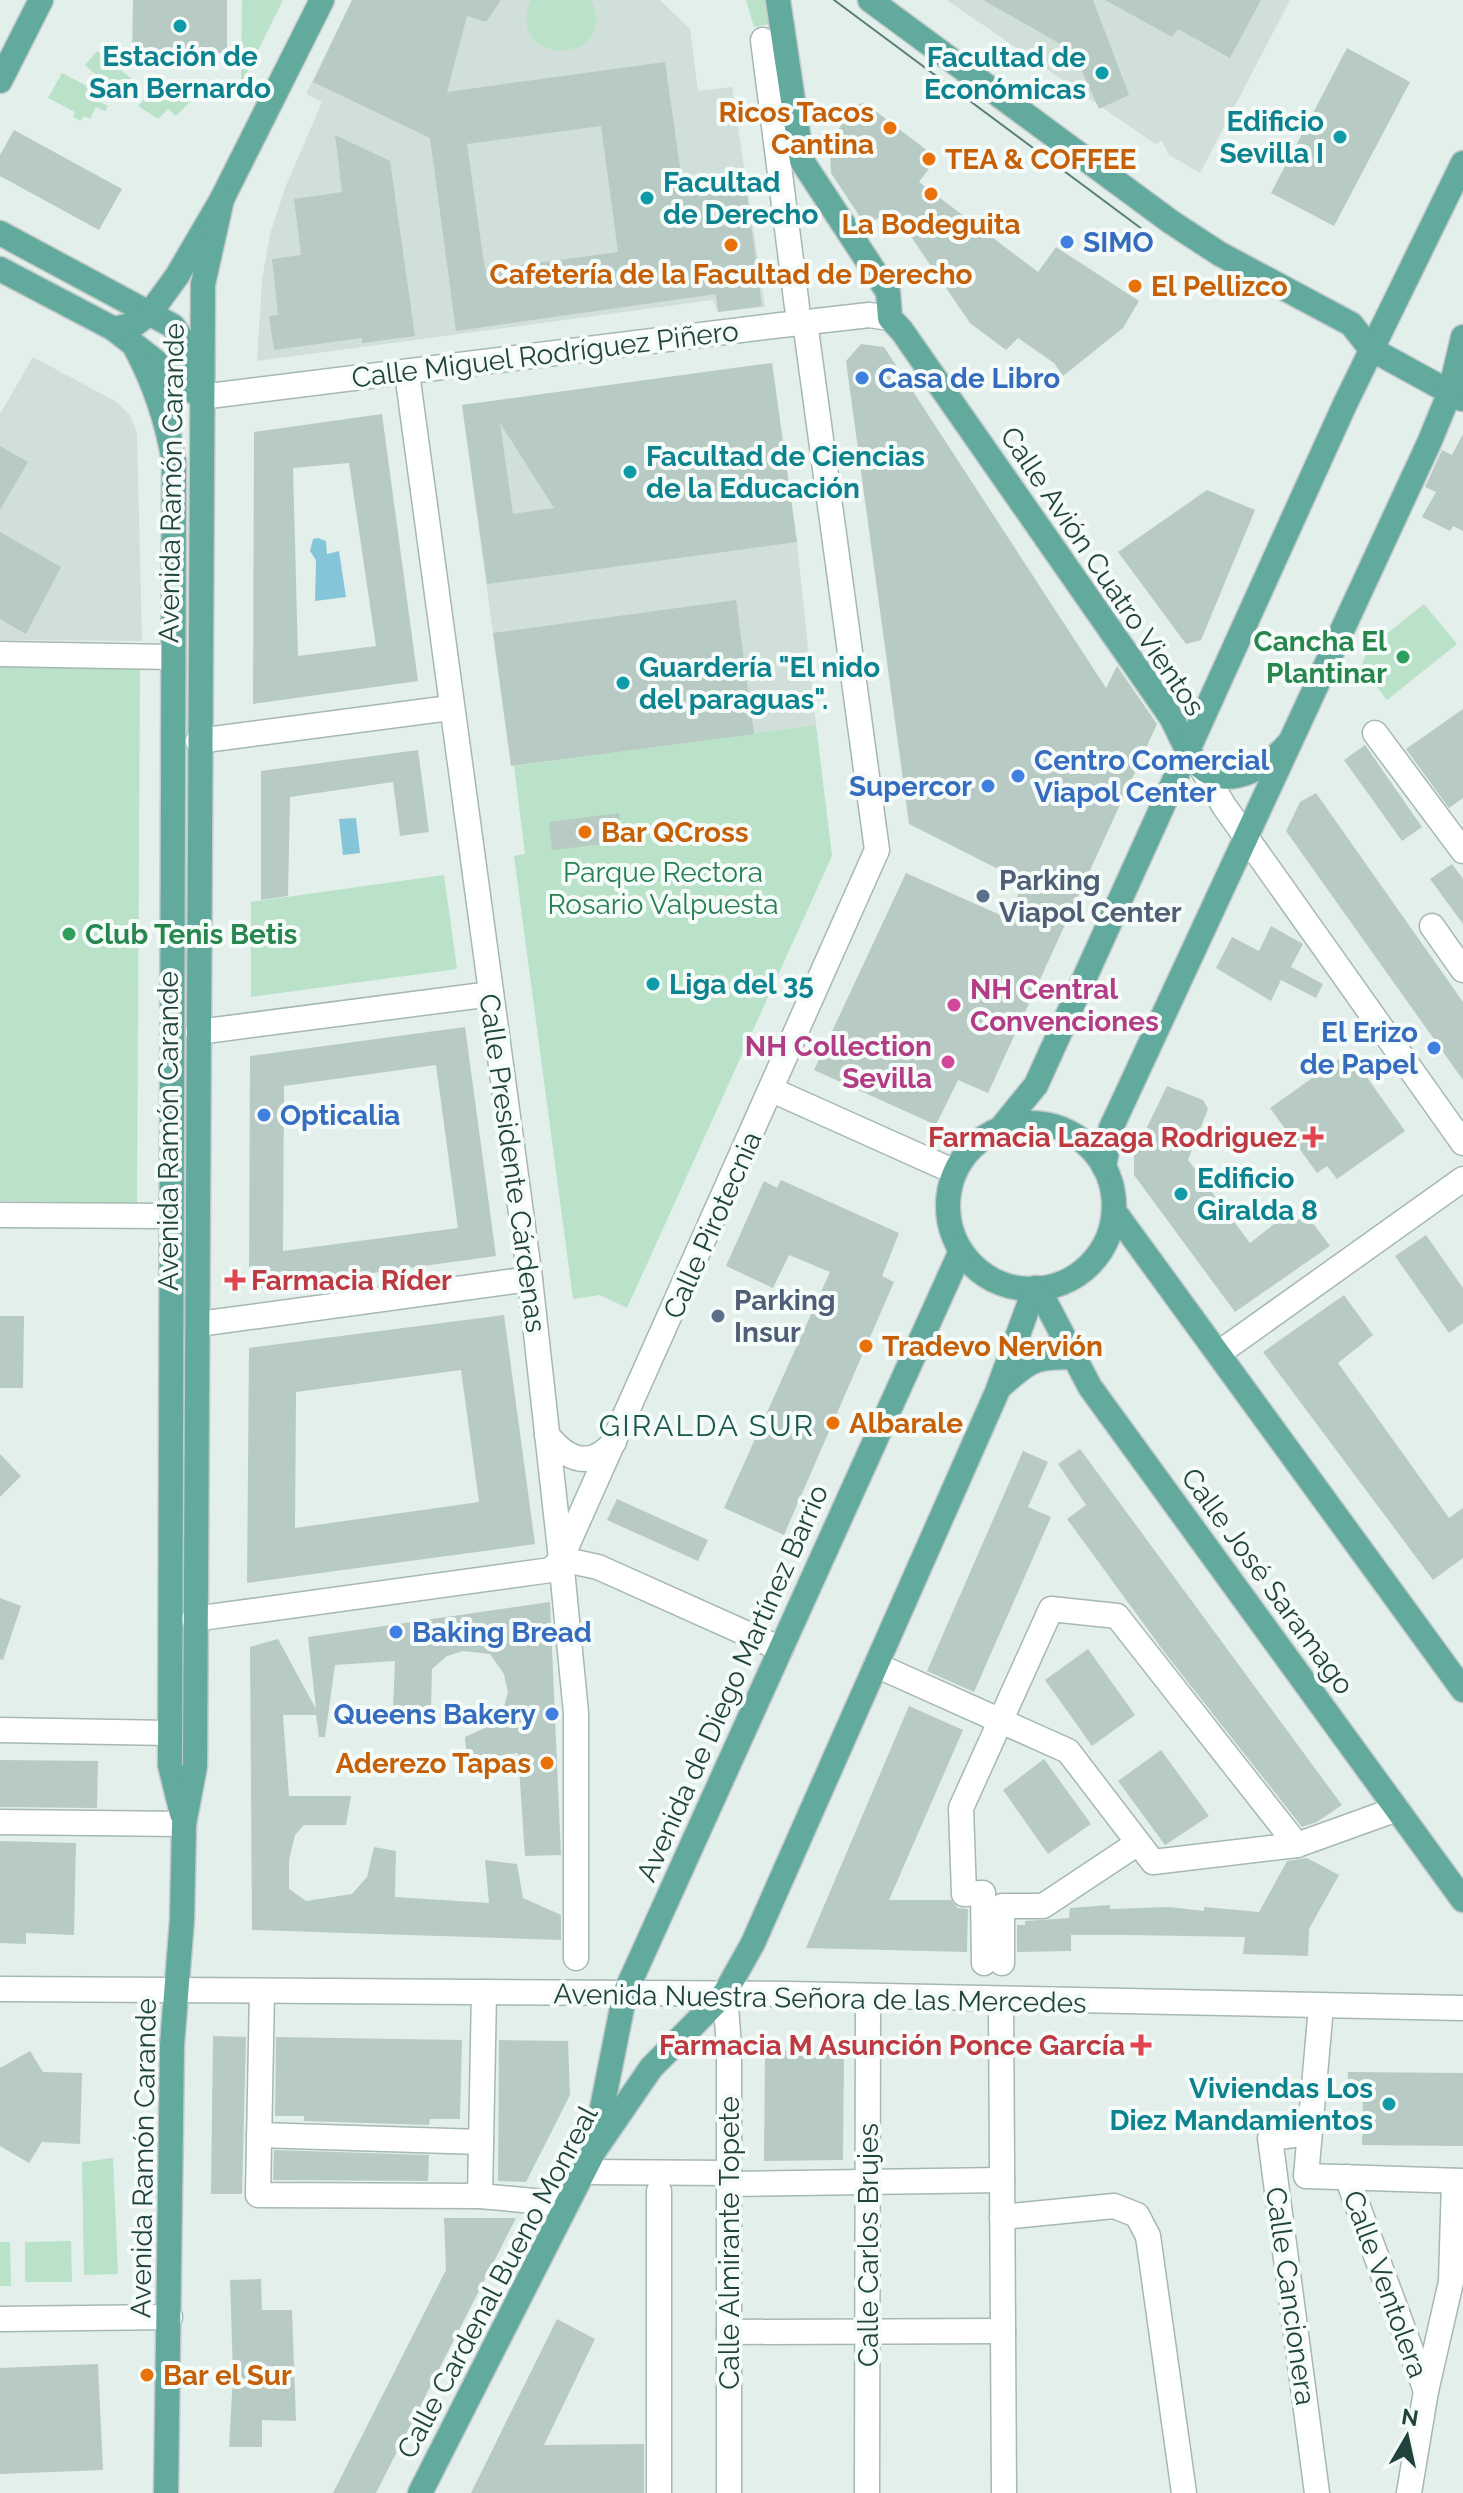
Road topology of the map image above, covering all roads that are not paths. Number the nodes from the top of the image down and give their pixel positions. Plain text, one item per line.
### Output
1 (41, 0) edge
2 (322, 0) edge
3 (778, 0) edge
4 (870, 0) edge
5 (763, 40) dead end
6 (0, 81) edge
7 (1463, 163) edge
8 (222, 199) junction
9 (1463, 213) edge
10 (1438, 214) junction
11 (0, 233) edge
12 (0, 269) edge
13 (150, 313) junction
14 (801, 314) junction
15 (890, 318) junction
16 (114, 329) junction
17 (1463, 337) edge
18 (135, 347) junction
19 (1371, 349) junction
20 (407, 373) junction
21 (1456, 396) edge
22 (201, 397) junction
23 (0, 654) edge
24 (172, 657) junction
25 (450, 708) junction
26 (1375, 733) dead end
27 (198, 741) junction
28 (1289, 743) junction
29 (1195, 759) junction
30 (1246, 836) junction
31 (1463, 851) edge
32 (1432, 926) dead end
33 (1463, 970) edge
34 (491, 994) junction
35 (198, 1032) junction
36 (772, 1090) junction
37 (1001, 1128) junction
38 (1463, 1143) edge
39 (1104, 1167) junction
40 (955, 1172) junction
41 (1463, 1179) edge
42 (1114, 1211) junction
43 (0, 1215) edge
44 (170, 1216) junction
45 (961, 1251) junction
46 (530, 1279) junction
47 (1037, 1288) junction
48 (199, 1324) junction
49 (1219, 1353) junction
50 (1074, 1357) junction
51 (999, 1388) junction
52 (547, 1435) junction
53 (615, 1440) junction
54 (561, 1559) junction
55 (194, 1619) junction
56 (781, 1649) junction
57 (876, 1665) junction
58 (1463, 1690) edge
59 (1001, 1721) junction
60 (0, 1730) edge
61 (170, 1733) junction
62 (1397, 1809) junction
63 (0, 1822) edge
64 (184, 1824) junction
65 (1138, 1843) junction
66 (1297, 1845) junction
67 (1463, 1900) edge
68 (576, 1958) dead end
69 (0, 1989) edge
70 (176, 1989) junction
71 (262, 1991) junction
72 (484, 1992) junction
73 (625, 1993) junction
74 (725, 1993) junction
75 (868, 1996) junction
76 (1001, 2001) junction
77 (1321, 2007) junction
78 (1463, 2008) edge
79 (1309, 2133) junction
80 (259, 2135) junction
81 (481, 2142) junction
82 (588, 2161) junction
83 (1347, 2177) junction
84 (729, 2178) junction
85 (1002, 2180) junction
86 (1458, 2181) edge
87 (868, 2182) junction
88 (659, 2191) dead end
89 (480, 2196) junction
90 (567, 2204) junction
91 (1002, 2217) junction
92 (170, 2317) junction
93 (0, 2319) edge
94 (868, 2331) junction
95 (1003, 2331) junction
96 (729, 2332) junction
97 (1426, 2391) junction
98 (166, 2493) edge
99 (420, 2493) edge
100 (659, 2493) edge
101 (729, 2493) edge
102 (867, 2493) edge
103 (1004, 2493) edge
104 (1184, 2493) edge
105 (1317, 2493) edge
106 (1409, 2493) edge

1 - 6 main road
2 - 8 main road, Avenida Ramón Carande
3 - 15 main road, Calle Avión Cuatro Vientos
4 - 19 main road
5 - 14 street, Calle Pirotecnia
7 - 10 main road
8 - 13 main road, Avenida Ramón Carande
8 - 22 main road, Avenida Ramón Carande
9 - 10 main road
10 - 19 main road
11 - 13 main road
12 - 16 main road
13 - 16 main road
13 - 22 main road
14 - 15 street, Calle Miguel Rodríguez Piñero
14 - 20 street, Calle Miguel Rodríguez Piñero
14 - 36 street, Calle Pirotecnia
15 - 29 main road, Calle Avión Cuatro Vientos
16 - 18 main road
17 - 21 main road
18 - 22 main road
18 - 24 main road, Avenida Ramón Carande
19 - 21 main road
19 - 29 main road
20 - 22 street, Calle Miguel Rodríguez Piñero
20 - 25 street, Calle Presidente Cárdenas
21 - 28 main road
22 - 27 main road, Avenida Ramón Carande
23 - 24 street
24 - 44 main road, Avenida Ramón Carande
25 - 27 street
25 - 34 street, Calle Presidente Cárdenas
26 - 31 street
27 - 35 main road, Avenida Ramón Carande
28 - 29 main road
28 - 30 main road
29 - 30 street, Calle Avión Cuatro Vientos
29 - 37 main road
30 - 38 street, Calle Avión Cuatro Vientos
30 - 39 main road
32 - 33 street
34 - 35 street
34 - 46 street, Calle Presidente Cárdenas
35 - 48 main road, Avenida Ramón Carande
36 - 40 street
36 - 53 street, Calle Pirotecnia
37 - 39 main road
37 - 40 main road
39 - 42 main road
40 - 45 main road
41 - 49 street
42 - 47 main road
42 - 49 main road
43 - 44 street
44 - 61 main road, Avenida Ramón Carande
45 - 47 main road
45 - 56 main road, Avenida de Diego Martínez Barrio
46 - 48 street
46 - 52 street, Calle Presidente Cárdenas
47 - 50 main road, Calle José Saramago
47 - 51 main road
48 - 55 main road, Avenida Ramón Carande
49 - 58 main road
50 - 51 main road
50 - 62 main road, Calle José Saramago
51 - 57 main road
52 - 53 street
52 - 54 street, Calle Presidente Cárdenas
53 - 54 street, Calle Pirotecnia
54 - 55 street
54 - 56 street
54 - 68 street, Calle Presidente Cárdenas
55 - 64 main road, Avenida Ramón Carande
56 - 73 main road, Avenida de Diego Martínez Barrio
57 - 59 street
57 - 74 main road
59 - 65 street
59 - 65 street
59 - 66 street
60 - 61 street
61 - 64 main road, Avenida Ramón Carande
62 - 66 street
62 - 67 main road, Calle José Saramago
63 - 64 street
64 - 70 main road, Avenida Ramón Carande
65 - 66 street
69 - 70 street, Avenida Nuestra Señora de las Mercedes
70 - 71 street, Avenida Nuestra Señora de las Mercedes
70 - 92 main road, Avenida Ramón Carande
71 - 72 street, Avenida Nuestra Señora de las Mercedes
71 - 80 street
72 - 73 street, Avenida Nuestra Señora de las Mercedes
72 - 81 street
73 - 74 street, Avenida Nuestra Señora de las Mercedes
73 - 82 main road, Avenida de Diego Martínez Barrio
74 - 75 street, Avenida Nuestra Señora de las Mercedes
74 - 82 main road, Calle Cardenal Bueno Monreal
74 - 84 street, Calle Almirante Topete
75 - 76 street, Avenida Nuestra Señora de las Mercedes
75 - 87 street, Calle Carlos Brujes
76 - 77 street, Avenida Nuestra Señora de las Mercedes
76 - 85 street
77 - 78 street, Avenida Nuestra Señora de las Mercedes
77 - 79 street
79 - 83 street
79 - 105 street, Calle Cancionera
80 - 81 street
80 - 89 street
81 - 89 street
82 - 84 street
82 - 90 main road, Calle Cardenal Bueno Monreal
83 - 86 street
83 - 97 street, Calle Ventolera
84 - 87 street
84 - 96 street, Calle Almirante Topete
85 - 87 street
85 - 91 street
86 - 97 street
87 - 94 street, Calle Carlos Brujes
88 - 100 street
89 - 90 street
90 - 99 main road, Calle Cardenal Bueno Monreal
91 - 95 street
91 - 104 street
92 - 93 street
92 - 98 main road, Avenida Ramón Carande
94 - 95 street
94 - 96 street
94 - 102 street, Calle Carlos Brujes
95 - 103 street
96 - 101 street, Calle Almirante Topete
97 - 106 street

